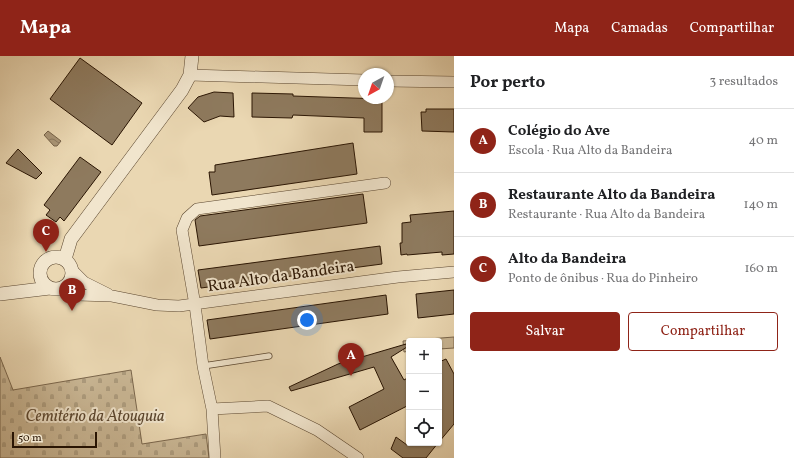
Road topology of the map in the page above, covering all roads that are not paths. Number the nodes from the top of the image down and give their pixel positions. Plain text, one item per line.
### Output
1 (192, 56) edge
2 (190, 75) junction
3 (358, 80) edge
4 (394, 81) edge
5 (454, 82) edge
6 (385, 183) dead end
7 (69, 264) junction
8 (41, 267) junction
9 (454, 272) edge
10 (56, 288) junction
11 (16, 292) junction
12 (0, 294) edge
13 (112, 296) junction
14 (195, 305) junction
15 (269, 356) dead end
16 (203, 366) junction
17 (212, 409) junction
18 (215, 458) edge
19 (358, 458) edge

1 - 2 street
2 - 3 street
2 - 7 street
4 - 5 street
6 - 14 street
7 - 8 street
7 - 10 street
7 - 13 street, Rua Alto da Bandeira
8 - 10 street
8 - 11 street
9 - 14 street, Rua Alto da Bandeira
10 - 11 street
10 - 13 street, Rua Alto da Bandeira
11 - 12 street
13 - 14 street, Rua Alto da Bandeira
14 - 16 street
15 - 16 lane
16 - 17 street
17 - 18 street
17 - 19 street

